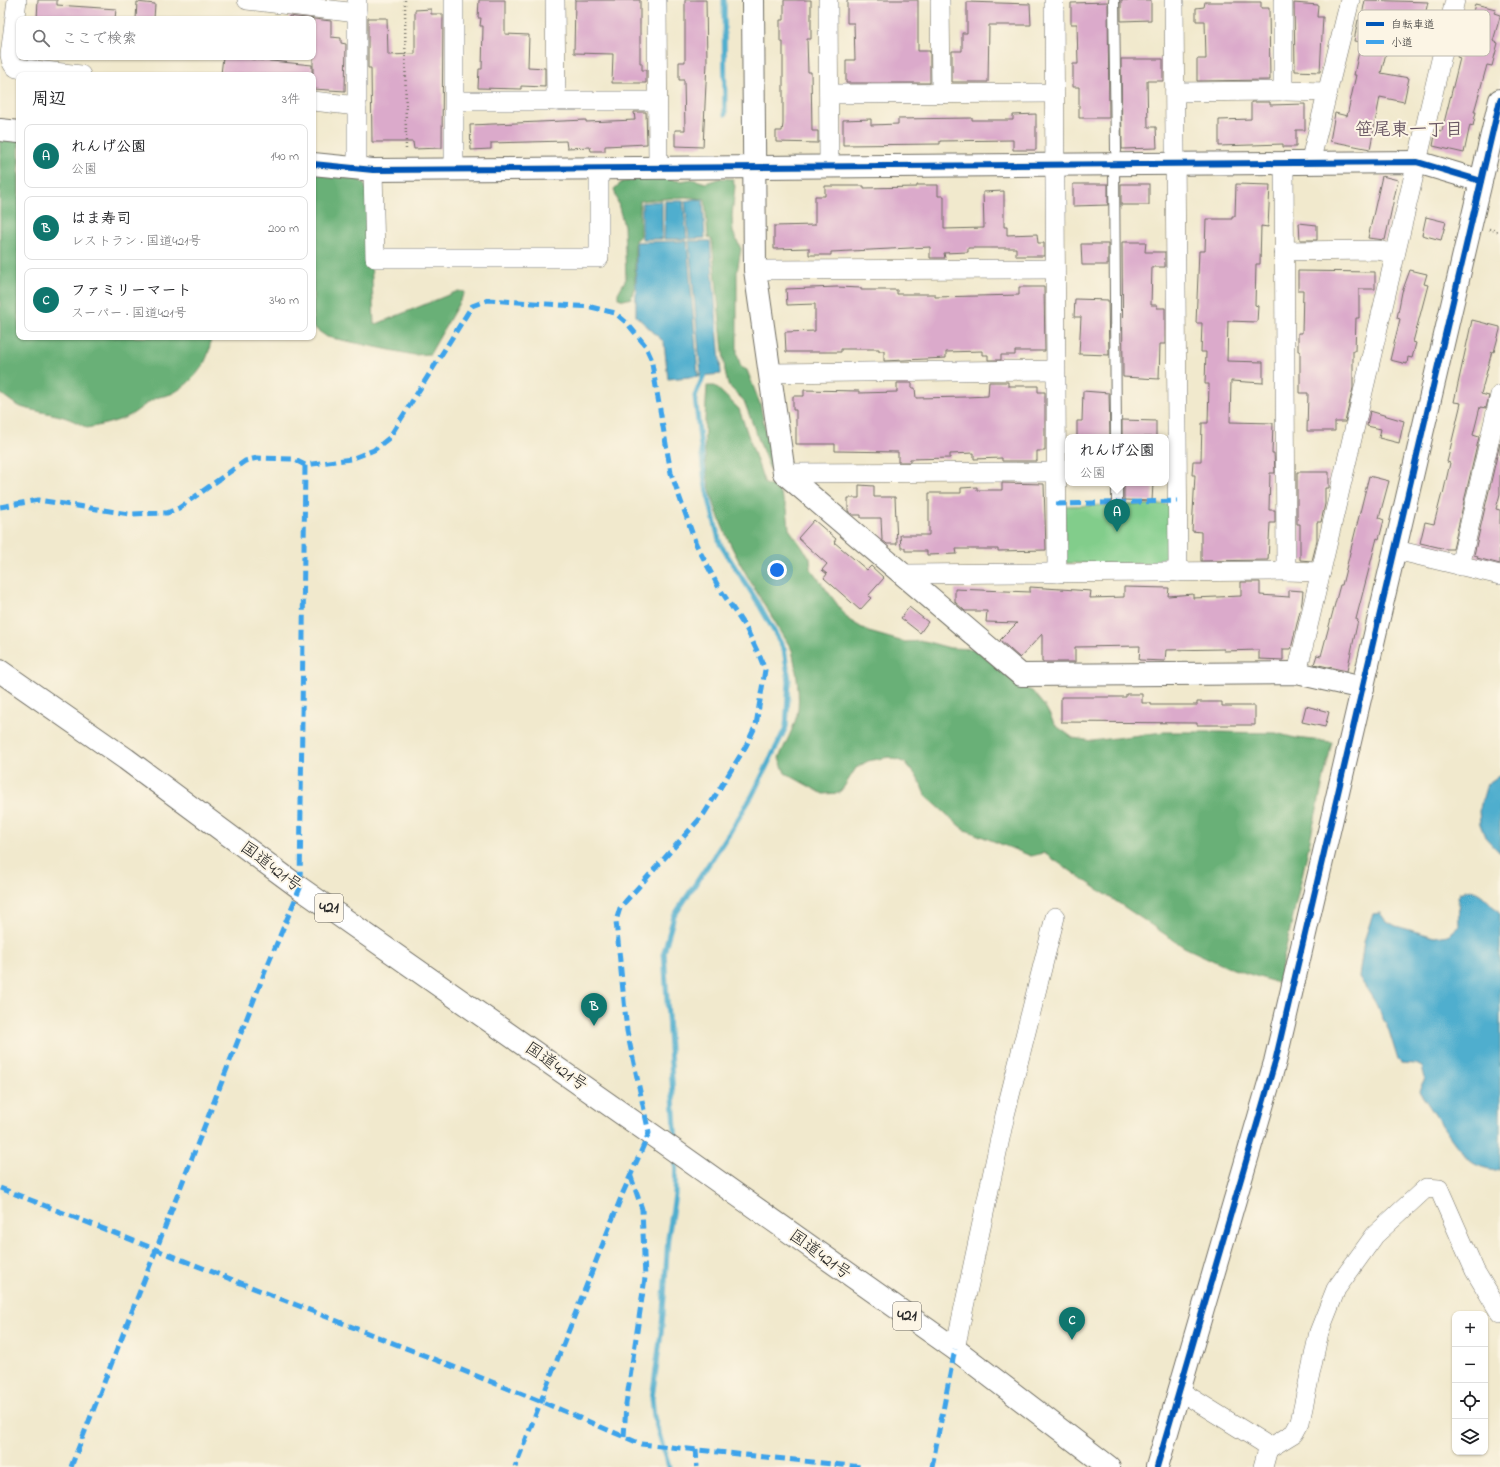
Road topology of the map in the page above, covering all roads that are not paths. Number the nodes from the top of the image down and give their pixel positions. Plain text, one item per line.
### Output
1 (17, 0) edge
2 (248, 0) edge
3 (454, 0) edge
4 (555, 0) edge
5 (657, 0) edge
6 (753, 0) edge
7 (828, 0) edge
8 (940, 0) edge
9 (1054, 0) edge
10 (1114, 0) edge
11 (1174, 0) edge
12 (1282, 0) edge
13 (1350, 0) edge
14 (1454, 0) edge
15 (357, 6) edge
16 (1452, 10) edge
17 (1441, 56) edge
18 (54, 72) edge
19 (1283, 91) junction
20 (1175, 92) junction
21 (1328, 92) junction
22 (1054, 93) junction
23 (829, 94) junction
24 (941, 94) junction
25 (1500, 100) edge
26 (316, 101) edge
27 (455, 101) junction
28 (556, 101) junction
29 (657, 101) junction
30 (357, 106) junction
31 (0, 130) edge
32 (16, 132) edge
33 (1115, 157) junction
34 (1417, 162) junction
35 (1176, 163) junction
36 (1284, 163) junction
37 (1310, 163) junction
38 (316, 164) edge
39 (1054, 164) junction
40 (754, 166) junction
41 (829, 166) junction
42 (658, 167) junction
43 (599, 168) junction
44 (365, 169) junction
45 (454, 169) junction
46 (1481, 181) junction
47 (1284, 251) junction
48 (1395, 254) junction
49 (1055, 269) junction
50 (754, 270) junction
51 (1055, 370) junction
52 (768, 373) junction
53 (1500, 395) edge
54 (1116, 434) edge
55 (1056, 472) junction
56 (784, 473) junction
57 (1117, 486) edge
58 (1117, 502) dead end
59 (1396, 550) junction
60 (1460, 566) junction
61 (1286, 571) junction
62 (1178, 572) junction
63 (1321, 572) junction
64 (1057, 573) junction
65 (904, 574) junction
66 (1500, 575) edge
67 (0, 671) edge
68 (1297, 673) junction
69 (1363, 688) junction
70 (1055, 917) dead end
71 (1500, 1313) edge
72 (955, 1349) junction
73 (1180, 1391) junction
74 (1270, 1448) junction
75 (1109, 1467) edge
76 (1157, 1467) edge
77 (1263, 1467) edge

1 - 18 street
2 - 15 street
3 - 27 street
4 - 28 street
5 - 29 street
6 - 40 main road
7 - 23 street
8 - 24 street
9 - 22 street
10 - 33 lane
11 - 20 street
12 - 19 street
13 - 21 street
14 - 16 street
15 - 30 street
17 - 34 street
19 - 20 street
19 - 21 street
20 - 35 street
21 - 37 street
22 - 24 street
22 - 39 street
23 - 24 street
23 - 41 street
25 - 46 main road
26 - 30 street
27 - 28 street
27 - 45 street
28 - 29 street
29 - 42 street
30 - 44 street
31 - 32 main road
33 - 35 main road
33 - 39 main road
33 - 54 lane
34 - 37 main road
34 - 46 main road
34 - 48 street
35 - 36 main road
35 - 62 street
36 - 37 main road
36 - 47 street
38 - 44 main road
39 - 41 main road
39 - 49 street
40 - 41 main road
40 - 42 main road
40 - 50 main road
42 - 43 main road
43 - 44 street
43 - 45 main road
44 - 45 main road
46 - 59 main road
47 - 48 street
47 - 61 street
48 - 63 street
49 - 50 street
49 - 51 street
50 - 52 main road
51 - 52 street
51 - 55 street
52 - 56 main road
53 - 60 street
55 - 56 street
55 - 64 street
56 - 65 main road
57 - 58 lane
59 - 60 street
59 - 69 main road
60 - 66 street
61 - 62 street
61 - 63 street
62 - 64 street
63 - 68 street
64 - 65 street
65 - 68 main road
67 - 72 main road, 国道421号 / 421
68 - 69 main road
69 - 73 main road
70 - 72 street
71 - 74 street
72 - 75 main road, 国道421号 / 421
73 - 74 street
73 - 76 main road
74 - 77 street

